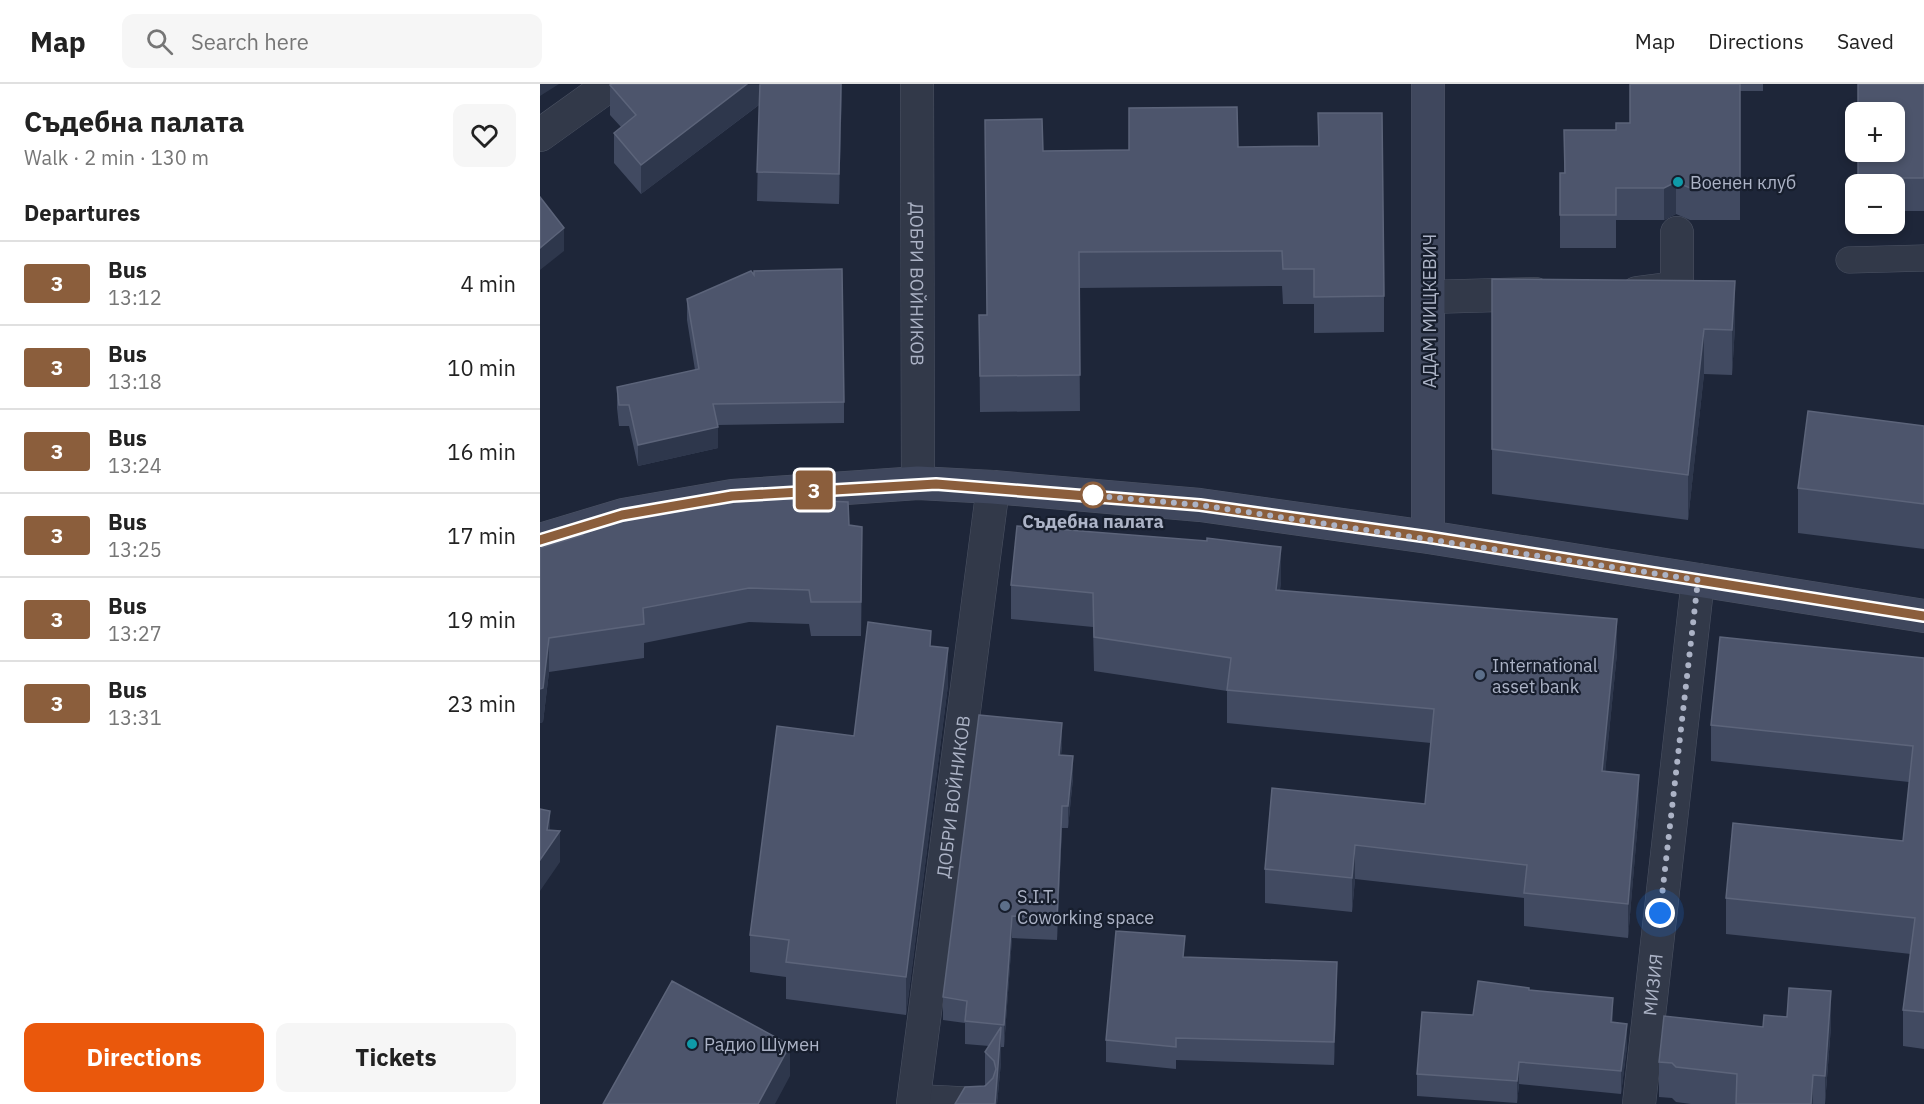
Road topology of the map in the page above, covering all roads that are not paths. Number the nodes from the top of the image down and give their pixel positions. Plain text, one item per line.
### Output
1 (611, 84) edge
2 (917, 84) edge
3 (1428, 84) edge
4 (540, 135) edge
5 (1677, 233) dead end
6 (1924, 258) edge
7 (1849, 260) dead end
8 (1611, 293) edge
9 (1566, 294) edge
10 (1429, 297) junction
11 (918, 483) junction
12 (993, 487) junction
13 (1428, 537) junction
14 (540, 540) edge
15 (1698, 580) junction
16 (1924, 616) edge
17 (914, 1102) edge
18 (978, 1104) edge
19 (1639, 1104) edge

1 - 4 street
2 - 11 street, ДОБРИ ВОЙНИКОВ
3 - 10 street, АДАМ МИЦКЕВИЧ
5 - 8 street
6 - 7 lane
9 - 10 street
10 - 13 street, АДАМ МИЦКЕВИЧ
11 - 12 street
11 - 14 street
12 - 13 street
12 - 17 street, ДОБРИ ВОЙНИКОВ
13 - 15 street
15 - 16 street
15 - 19 street, МИЗИЯ
17 - 18 street

